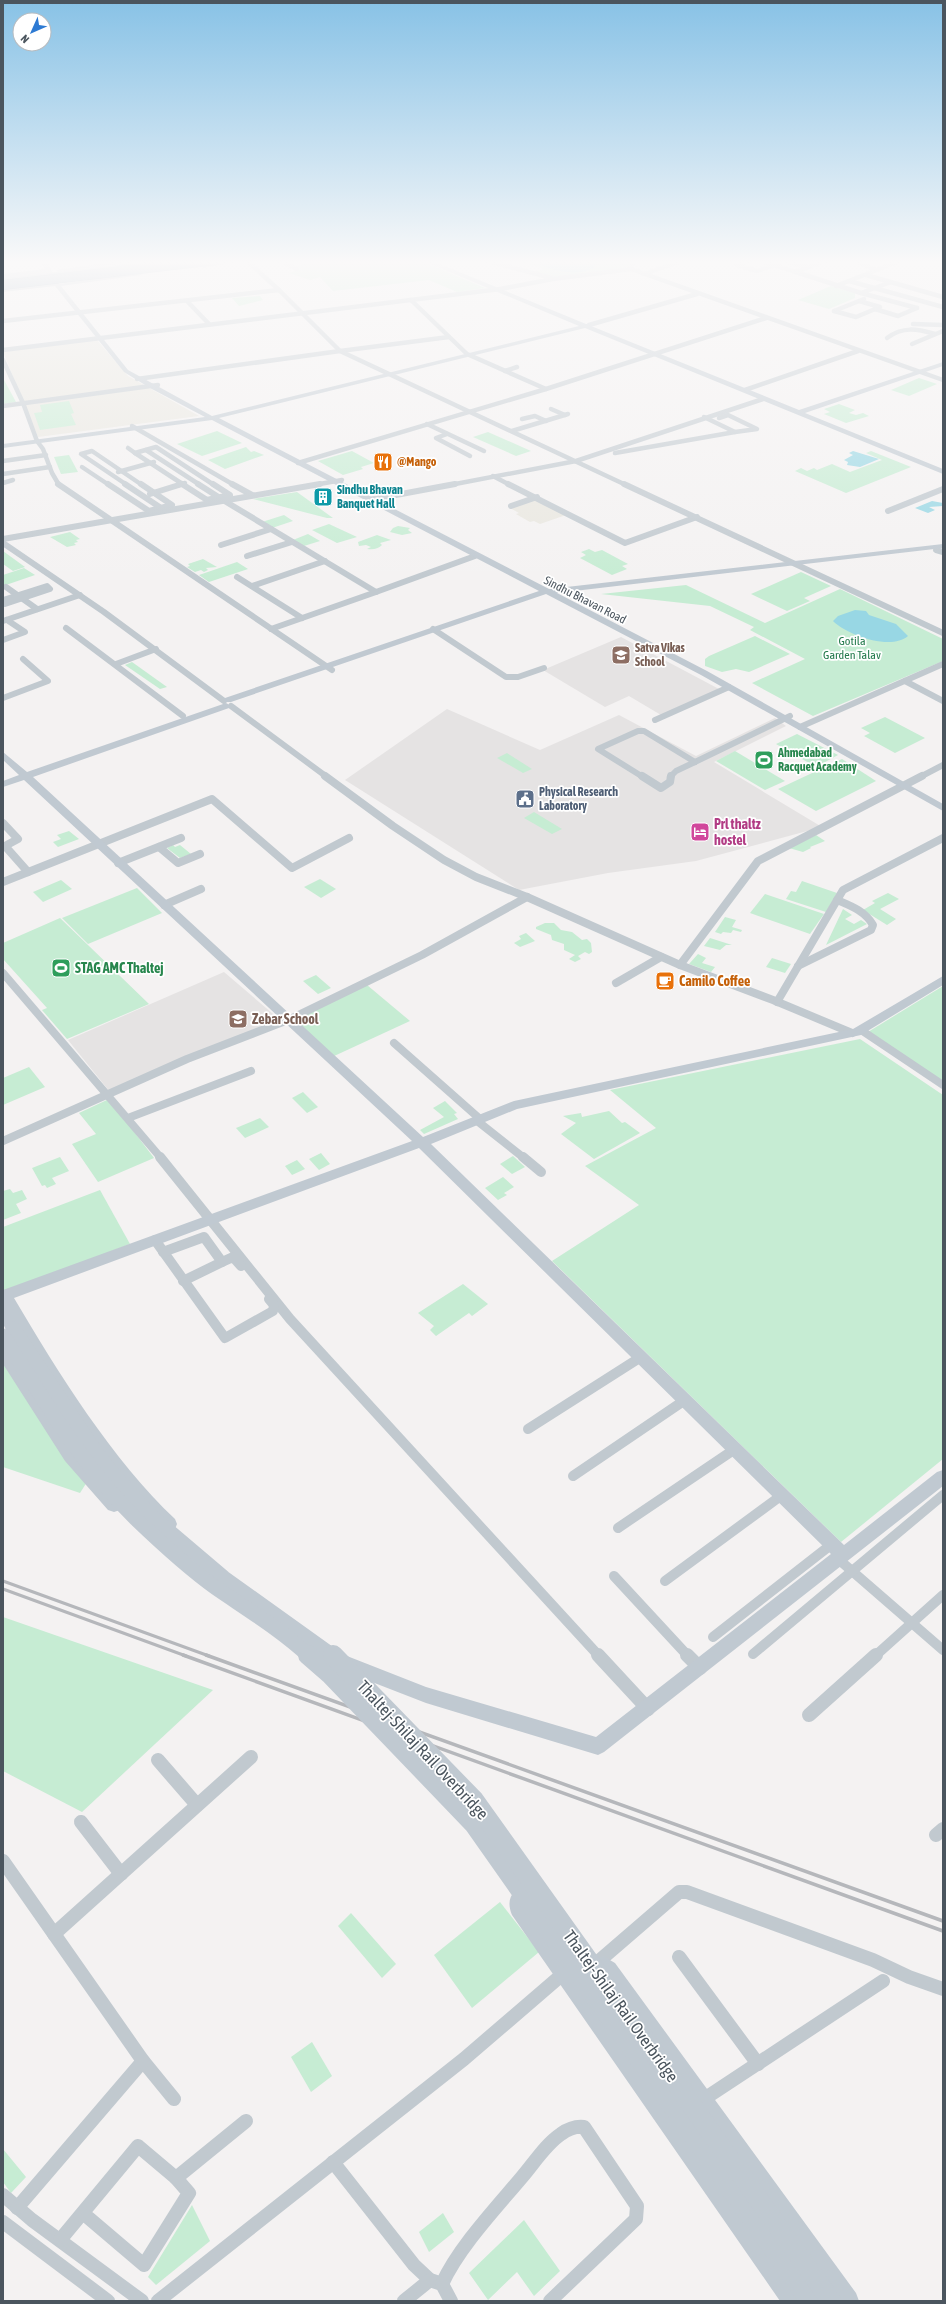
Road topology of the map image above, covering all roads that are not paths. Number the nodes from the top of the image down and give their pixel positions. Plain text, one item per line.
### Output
1 (6, 368) edge
2 (123, 368) edge
3 (130, 368) edge
4 (218, 368) edge
5 (374, 368) edge
6 (414, 368) edge
7 (501, 368) edge
8 (610, 368) edge
9 (689, 368) edge
10 (690, 368) edge
11 (810, 368) edge
12 (903, 368) edge
13 (933, 368) edge
14 (507, 370) junction
15 (517, 370) dead end
16 (918, 373) junction
17 (387, 374) junction
18 (140, 378) junction
19 (943, 380) edge
20 (155, 386) junction
21 (546, 388) junction
22 (745, 390) junction
23 (763, 399) junction
24 (23, 403) junction
25 (3, 406) edge
26 (551, 409) dead end
27 (470, 412) junction
28 (799, 412) junction
29 (214, 416) junction
30 (704, 417) junction
31 (522, 419) dead end
32 (546, 421) junction
33 (711, 421) junction
34 (427, 424) junction
35 (133, 427) junction
36 (512, 431) junction
37 (735, 432) junction
38 (447, 434) junction
39 (37, 440) junction
40 (633, 442) junction
41 (3, 444) edge
42 (469, 444) junction
43 (644, 447) junction
44 (128, 448) dead end
45 (456, 448) junction
46 (146, 450) junction
47 (484, 451) dead end
48 (135, 453) junction
49 (615, 453) dead end
50 (46, 455) junction
51 (180, 455) junction
52 (470, 456) dead end
53 (171, 458) junction
54 (162, 460) junction
55 (3, 461) edge
56 (576, 461) junction
57 (301, 462) junction
58 (151, 463) junction
59 (50, 467) junction
60 (82, 468) dead end
61 (943, 471) edge
62 (121, 472) junction
63 (3, 474) edge
64 (111, 474) junction
65 (216, 474) junction
66 (493, 476) junction
67 (98, 478) junction
68 (203, 478) junction
69 (13, 480) dead end
70 (195, 481) junction
71 (339, 481) junction
72 (3, 483) edge
73 (183, 484) junction
74 (943, 489) edge
75 (153, 493) junction
76 (252, 495) junction
77 (144, 496) junction
78 (537, 497) junction
79 (222, 499) junction
80 (372, 499) junction
81 (131, 500) junction
82 (511, 506) dead end
83 (175, 507) junction
84 (161, 508) junction
85 (888, 512) dead end
86 (697, 517) junction
87 (110, 520) junction
88 (271, 529) junction
89 (3, 539) edge
90 (292, 542) junction
91 (3, 543) edge
92 (221, 545) dead end
93 (941, 549) edge
94 (247, 556) dead end
95 (475, 556) junction
96 (325, 561) junction
97 (798, 565) junction
98 (237, 577) dead end
99 (60, 581) junction
100 (252, 586) junction
101 (6, 588) dead end
102 (584, 591) junction
103 (376, 592) junction
104 (552, 593) junction
105 (80, 595) junction
106 (20, 597) junction
107 (4, 602) edge
108 (577, 603) junction
109 (37, 609) junction
110 (302, 618) junction
111 (5, 620) edge
112 (66, 628) dead end
113 (270, 629) junction
114 (436, 631) junction
115 (943, 633) edge
116 (3, 640) edge
117 (156, 650) junction
118 (23, 659) dead end
119 (116, 664) junction
120 (943, 664) edge
121 (329, 668) junction
122 (544, 668) dead end
123 (905, 681) junction
124 (729, 687) junction
125 (3, 698) edge
126 (943, 701) edge
127 (228, 703) junction
128 (183, 716) junction
129 (787, 717) junction
130 (654, 720) dead end
131 (803, 726) junction
132 (3, 755) edge
133 (696, 762) junction
134 (943, 765) edge
135 (23, 774) junction
136 (3, 778) edge
137 (3, 784) edge
138 (906, 784) junction
139 (943, 802) edge
140 (943, 808) edge
141 (3, 823) edge
142 (181, 838) dead end
143 (349, 838) dead end
144 (943, 838) edge
145 (96, 843) junction
146 (159, 847) junction
147 (200, 854) dead end
148 (118, 863) junction
149 (28, 872) junction
150 (3, 882) edge
151 (201, 889) dead end
152 (527, 897) junction
153 (837, 900) junction
154 (164, 905) junction
155 (661, 957) junction
156 (680, 965) junction
157 (798, 966) junction
158 (3, 973) edge
159 (943, 980) edge
160 (616, 983) dead end
161 (777, 1002) junction
162 (288, 1020) junction
163 (856, 1031) junction
164 (394, 1043) dead end
165 (251, 1071) dead end
166 (943, 1085) edge
167 (109, 1095) junction
168 (128, 1118) junction
169 (478, 1120) junction
170 (3, 1141) edge
171 (421, 1142) junction
172 (541, 1172) dead end
173 (211, 1219) junction
174 (158, 1246) junction
175 (222, 1262) junction
176 (183, 1281) junction
177 (4, 1296) edge
178 (3, 1311) edge
179 (8, 1333) edge
180 (3, 1352) edge
181 (641, 1357) junction
182 (685, 1400) junction
183 (528, 1429) dead end
184 (735, 1449) junction
185 (573, 1476) dead end
186 (943, 1476) edge
187 (782, 1495) junction
188 (943, 1495) edge
189 (618, 1528) dead end
190 (837, 1552) junction
191 (852, 1570) junction
192 (614, 1576) dead end
193 (665, 1581) dead end
194 (943, 1595) edge
195 (912, 1623) junction
196 (713, 1637) dead end
197 (943, 1650) edge
198 (328, 1653) junction
199 (753, 1654) dead end
200 (700, 1668) junction
201 (648, 1709) junction
202 (809, 1715) dead end
203 (251, 1757) dead end
204 (158, 1760) dead end
205 (197, 1805) junction
206 (81, 1822) dead end
207 (3, 1861) edge
208 (121, 1874) junction
209 (54, 1934) junction
210 (679, 1957) dead end
211 (601, 1964) junction
212 (564, 1973) junction
213 (883, 1981) dead end
214 (943, 1989) edge
215 (579, 1994) junction
216 (143, 2061) junction
217 (758, 2064) junction
218 (174, 2099) dead end
219 (704, 2100) junction
220 (246, 2121) dead end
221 (332, 2162) junction
222 (176, 2178) junction
223 (3, 2195) edge
224 (17, 2208) junction
225 (84, 2214) junction
226 (3, 2222) edge
227 (60, 2240) junction
228 (436, 2282) junction
229 (108, 2301) edge
230 (142, 2301) edge
231 (158, 2301) edge
232 (404, 2301) edge
233 (451, 2301) edge
234 (550, 2301) edge
235 (793, 2301) edge
236 (810, 2301) edge
237 (831, 2301) edge
238 (848, 2301) edge

1 - 24 street
2 - 18 main road, Sindhu Bhavan Road
3 - 18 main road, Sindhu Bhavan Road
4 - 18 street
5 - 17 street
6 - 17 main road
7 - 14 street
8 - 21 street
9 - 23 main road
10 - 22 main road
11 - 22 street
12 - 16 street
13 - 16 main road
14 - 15 street
14 - 21 street
16 - 19 street
16 - 28 main road
17 - 27 street
17 - 29 main road
18 - 20 main road, Sindhu Bhavan Road
20 - 24 street
20 - 29 main road, Sindhu Bhavan Road
21 - 27 street
22 - 28 main road
23 - 28 main road
23 - 30 street
24 - 25 street
24 - 39 street
26 - 32 street
27 - 34 street
27 - 36 street
28 - 61 main road
29 - 35 main road
29 - 57 main road, Sindhu Bhavan Road
30 - 33 street
30 - 40 street
31 - 32 street
32 - 36 street
33 - 37 street
33 - 37 street
34 - 38 street
34 - 57 street
35 - 39 main road
35 - 51 street
36 - 56 street
37 - 43 street
38 - 42 street
38 - 45 street
39 - 41 main road
39 - 50 street
40 - 43 street
40 - 56 street
42 - 45 street
42 - 47 street
43 - 49 street
44 - 48 street
45 - 52 street
46 - 48 street
46 - 53 street
46 - 54 street
48 - 58 street
50 - 55 street
50 - 59 street
51 - 53 street
51 - 65 street
53 - 54 street
53 - 68 street
54 - 58 street
54 - 70 street
56 - 66 street
56 - 86 street
57 - 71 main road, Sindhu Bhavan Road
58 - 62 street
58 - 73 street
59 - 63 street
59 - 87 street
60 - 67 street
62 - 64 street
62 - 64 street
62 - 75 street
64 - 67 street
64 - 77 street
65 - 68 street
65 - 76 street
66 - 78 street
66 - 80 street
67 - 81 street
68 - 70 street
68 - 79 street
69 - 72 street
70 - 73 street
70 - 79 street
71 - 76 street
71 - 80 main road, Sindhu Bhavan Road
73 - 75 street
73 - 79 street
74 - 85 street
75 - 77 street
75 - 83 street
76 - 79 street
77 - 81 street
77 - 84 street
78 - 82 street
78 - 86 street
79 - 83 street
79 - 88 street
80 - 95 main road, Sindhu Bhavan Road
80 - 104 main road, Sindhu Bhavan Road
81 - 84 street
83 - 84 street
83 - 87 street
86 - 97 street
87 - 89 street
87 - 113 street
88 - 90 street
88 - 92 street
90 - 94 street
90 - 96 street
91 - 99 street
93 - 97 main road
95 - 103 street
95 - 104 main road, Sindhu Bhavan Road
96 - 100 street
96 - 103 street
97 - 102 main road
97 - 104 main road
97 - 115 street
98 - 100 street
99 - 105 street
99 - 106 street
100 - 110 street
101 - 106 street
102 - 104 main road
102 - 108 main road
103 - 110 street
104 - 108 main road, Sindhu Bhavan Road
104 - 114 main road
104 - 124 main road, Sindhu Bhavan Road
105 - 109 street
105 - 117 street
106 - 107 street
106 - 109 street
108 - 129 main road, Sindhu Bhavan Road
109 - 111 street
110 - 113 street
111 - 116 street
112 - 119 street
113 - 121 street
114 - 121 main road
114 - 122 street
117 - 119 street
117 - 127 street
118 - 125 street
119 - 128 street
120 - 123 street
121 - 127 main road
123 - 126 street
123 - 131 street
124 - 129 main road, Sindhu Bhavan Road
124 - 130 street
127 - 128 main road
127 - 135 main road
127 - 152 street
128 - 135 main road
129 - 131 main road, Sindhu Bhavan Road
129 - 133 street
131 - 138 main road, Sindhu Bhavan Road
132 - 135 main road
133 - 133 street
134 - 138 street
135 - 136 main road
135 - 137 main road
135 - 145 main road
138 - 139 main road, Sindhu Bhavan Road
138 - 140 main road, Sindhu Bhavan Road
138 - 156 street
141 - 149 street
142 - 146 street
143 - 145 street
144 - 153 street
145 - 148 main road
145 - 149 street
146 - 147 street
146 - 148 street
148 - 154 main road
149 - 150 street
151 - 154 street
152 - 155 street
152 - 162 street
153 - 157 street
153 - 157 street
154 - 162 main road
155 - 156 street
155 - 160 street
156 - 161 street
157 - 161 street
158 - 167 street
159 - 163 main road
161 - 163 street
162 - 167 street
162 - 171 main road
163 - 166 street
163 - 169 main road
164 - 169 street
165 - 168 street
167 - 168 street
167 - 170 street
168 - 173 street
169 - 171 main road
169 - 172 street
171 - 173 main road
171 - 181 main road
173 - 174 main road
173 - 201 street
174 - 175 street
174 - 176 street
174 - 177 main road
175 - 176 street
175 - 176 street
177 - 198 main road
178 - 179 main road, Thaltej-Shilaj Rail Overbridge
179 - 236 main road, Thaltej-Shilaj Rail Overbridge, bridge
179 - 237 main road, Thaltej-Shilaj Rail Overbridge, bridge
180 - 198 main road
181 - 182 main road
181 - 183 street
182 - 184 main road
182 - 185 street
184 - 187 main road
184 - 189 street
186 - 190 main road
187 - 190 main road
187 - 193 street
188 - 191 street
190 - 191 street
190 - 196 street
190 - 200 main road
191 - 195 street
191 - 199 street
192 - 200 street
194 - 195 street
195 - 197 street
195 - 202 street
198 - 201 main road
200 - 201 main road
203 - 205 street
204 - 205 street
205 - 208 street
206 - 208 street
207 - 209 street
208 - 209 street
209 - 216 street
210 - 217 street
211 - 212 main road
211 - 214 street
211 - 215 main road
211 - 219 main road
212 - 215 main road
212 - 221 street
213 - 217 street
215 - 235 main road
216 - 218 street
216 - 224 street
217 - 219 street
219 - 238 main road
220 - 222 street
221 - 228 street
221 - 231 street
222 - 225 street
222 - 225 street
223 - 224 street
224 - 227 street
225 - 227 street
226 - 229 street
227 - 230 street
228 - 232 street
228 - 233 street
228 - 234 street

